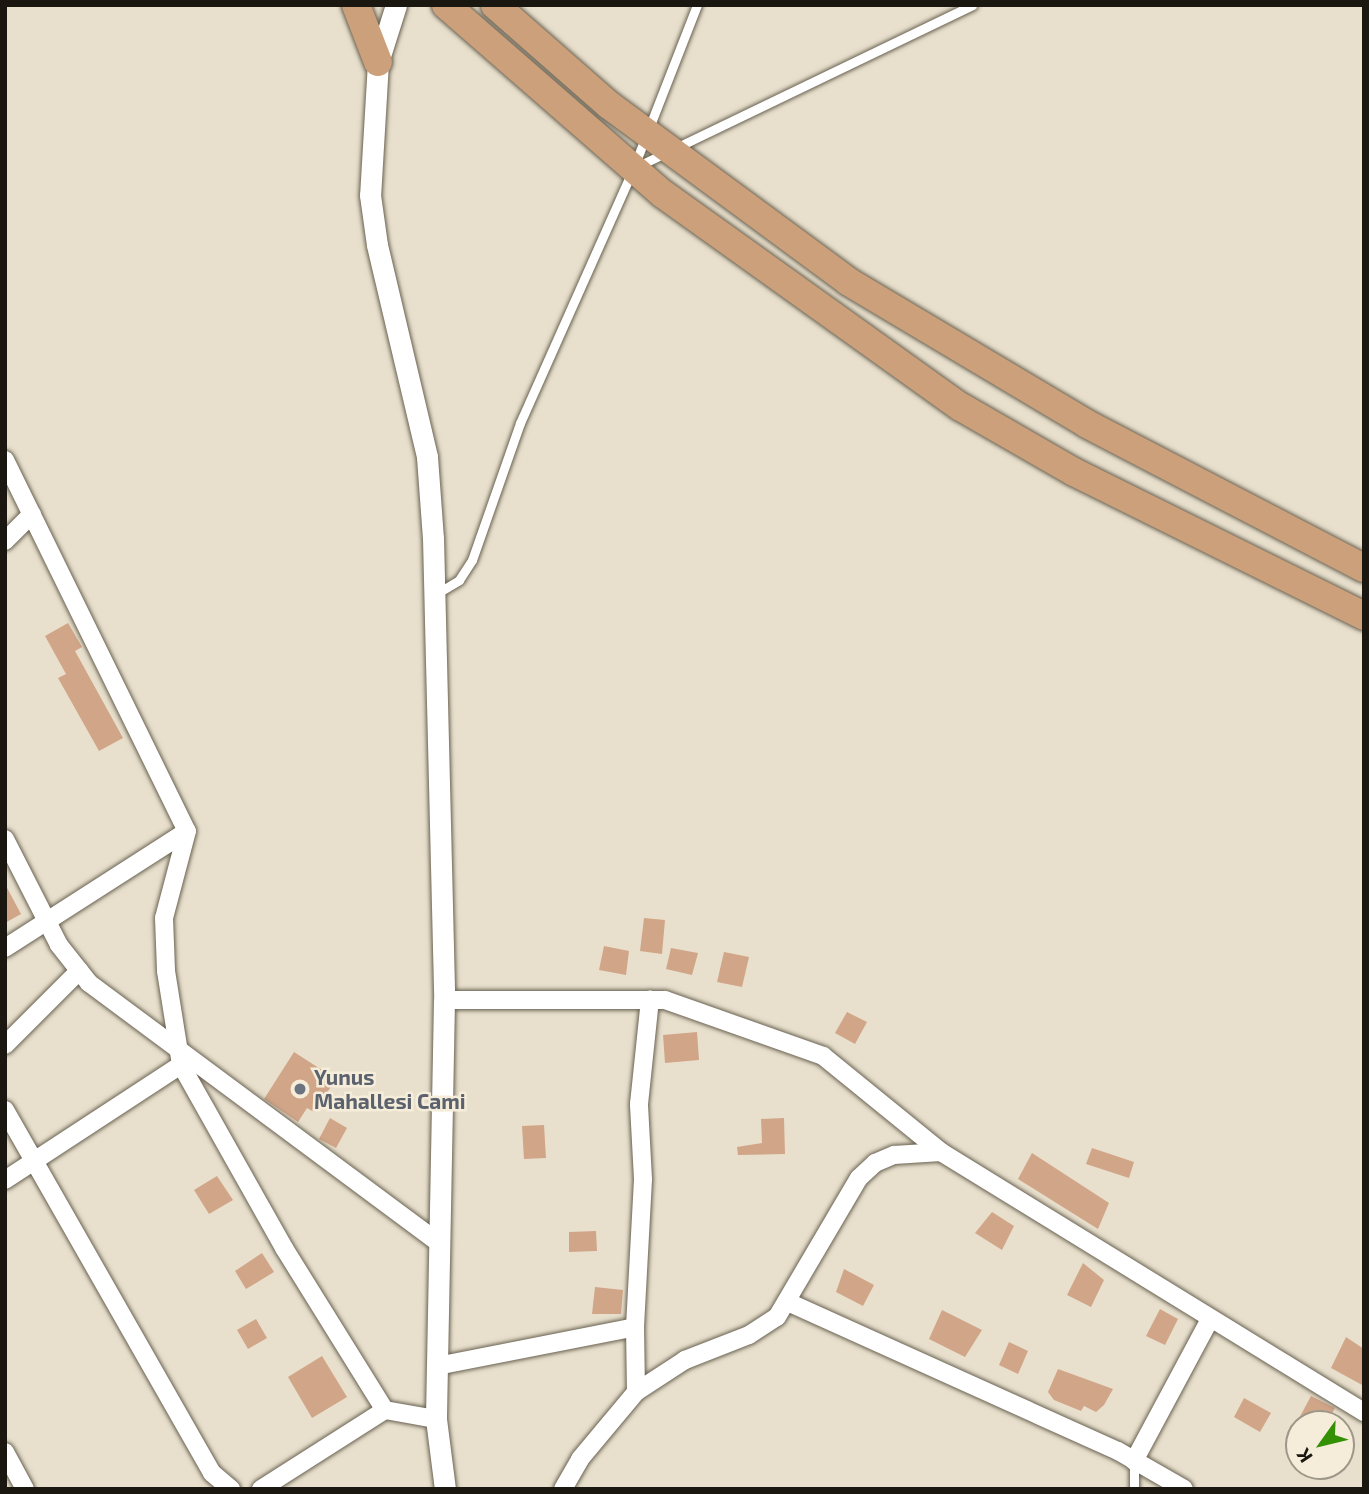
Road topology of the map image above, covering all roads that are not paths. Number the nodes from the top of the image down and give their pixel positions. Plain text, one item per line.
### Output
1 (356, 5) edge
2 (396, 5) edge
3 (446, 5) edge
4 (495, 5) edge
5 (697, 5) edge
6 (972, 5) edge
7 (378, 62) junction
8 (645, 132) junction
9 (669, 151) junction
10 (633, 169) junction
11 (5, 460) edge
12 (32, 513) junction
13 (5, 541) edge
14 (1364, 568) edge
15 (436, 594) junction
16 (1364, 616) edge
17 (187, 831) junction
18 (5, 839) edge
19 (47, 921) junction
20 (5, 948) edge
21 (79, 971) junction
22 (444, 1000) junction
23 (650, 1000) junction
24 (5, 1045) edge
25 (179, 1059) junction
26 (5, 1110) edge
27 (941, 1152) junction
28 (36, 1160) junction
29 (5, 1180) edge
30 (436, 1241) junction
31 (790, 1303) junction
32 (1210, 1319) junction
33 (635, 1327) junction
34 (437, 1366) junction
35 (636, 1392) junction
36 (386, 1410) junction
37 (1364, 1412) edge
38 (436, 1419) junction
39 (5, 1452) edge
40 (1134, 1461) junction
41 (25, 1489) edge
42 (231, 1489) edge
43 (261, 1489) edge
44 (445, 1489) edge
45 (563, 1489) edge
46 (1134, 1489) edge
47 (1184, 1489) edge

1 - 7 highway
2 - 7 street
3 - 10 highway
4 - 8 highway
5 - 8 lane
6 - 9 lane
7 - 15 street
8 - 9 highway
8 - 10 lane
9 - 10 lane
9 - 14 highway
10 - 15 lane
10 - 16 highway
11 - 12 street
12 - 13 street
12 - 17 street
15 - 22 street
17 - 19 street
17 - 25 street
18 - 19 street
19 - 20 street
19 - 21 street
21 - 24 street
21 - 25 street
22 - 23 street
22 - 30 street
23 - 27 street
23 - 33 street
25 - 28 street
25 - 30 street
25 - 36 street
26 - 28 street
27 - 31 street
27 - 32 street
28 - 29 street
28 - 42 street
30 - 34 street
31 - 35 street
31 - 40 street
32 - 37 street
32 - 40 street
33 - 34 street
33 - 35 street
34 - 38 street
35 - 45 street
36 - 38 street
36 - 43 street
38 - 44 street
39 - 41 street
40 - 46 lane
40 - 47 street

